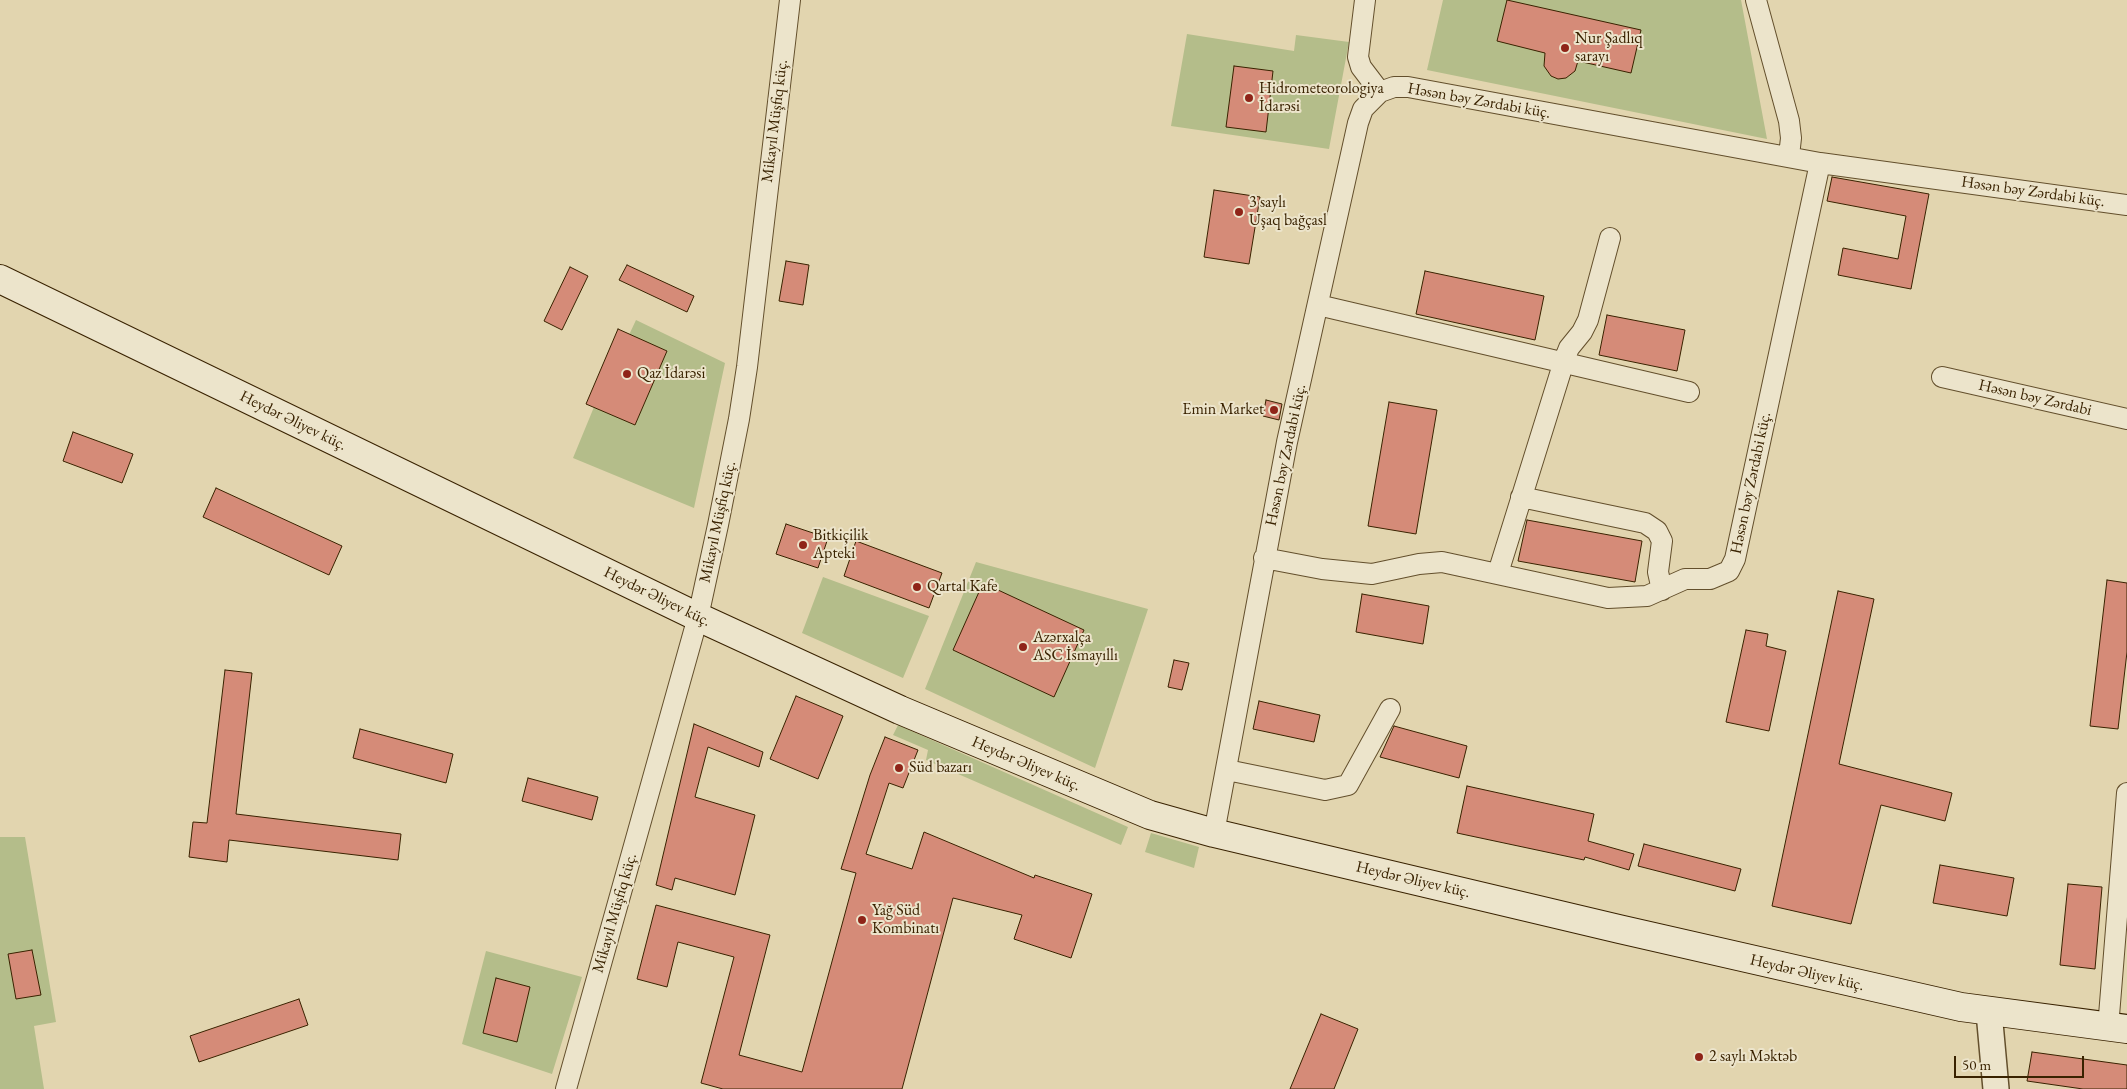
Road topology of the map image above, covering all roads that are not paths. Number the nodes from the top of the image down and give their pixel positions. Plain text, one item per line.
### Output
1 (790, 0) edge
2 (1365, 0) edge
3 (1756, 0) edge
4 (1380, 92) junction
5 (1789, 156) junction
6 (1820, 163) junction
7 (2127, 205) edge
8 (1610, 238) dead end
9 (0, 279) edge
10 (1318, 305) junction
11 (1563, 364) junction
12 (1942, 377) dead end
13 (1689, 392) dead end
14 (2127, 419) edge
15 (1521, 497) junction
16 (1264, 558) junction
17 (1498, 573) junction
18 (1662, 590) junction
19 (698, 617) junction
20 (1390, 709) dead end
21 (1227, 770) junction
22 (2127, 797) edge
23 (1214, 832) junction
24 (1989, 1012) junction
25 (2117, 1028) edge
26 (566, 1089) edge
27 (1996, 1089) edge

1 - 19 street, Mikayıl Müşfiq küç.
2 - 4 street
3 - 5 street
4 - 5 street, Həsən bəy Zərdabi küç.
4 - 10 street, Həsən bəy Zərdabi küç.
5 - 6 street, Həsən bəy Zərdabi küç.
6 - 7 street, Həsən bəy Zərdabi küç.
6 - 18 street, Həsən bəy Zərdabi küç.
8 - 11 street
9 - 19 main road, Heydər Əliyev küç.
10 - 11 street
10 - 16 street, Həsən bəy Zərdabi küç.
11 - 13 street
11 - 15 street
12 - 14 street, Həsən bəy Zərdabi
15 - 17 street
15 - 18 street
16 - 17 street, Həsən bəy Zərdabi küç.
16 - 21 street, Həsən bəy Zərdabi küç.
17 - 18 street, Həsən bəy Zərdabi küç.
19 - 23 main road, Heydər Əliyev küç.
19 - 26 street, Mikayıl Müşfiq küç.
20 - 21 street
21 - 23 street, Həsən bəy Zərdabi küç.
22 - 25 street
23 - 24 main road, Heydər Əliyev küç.
24 - 25 main road, Heydər Əliyev küç.
24 - 27 street

